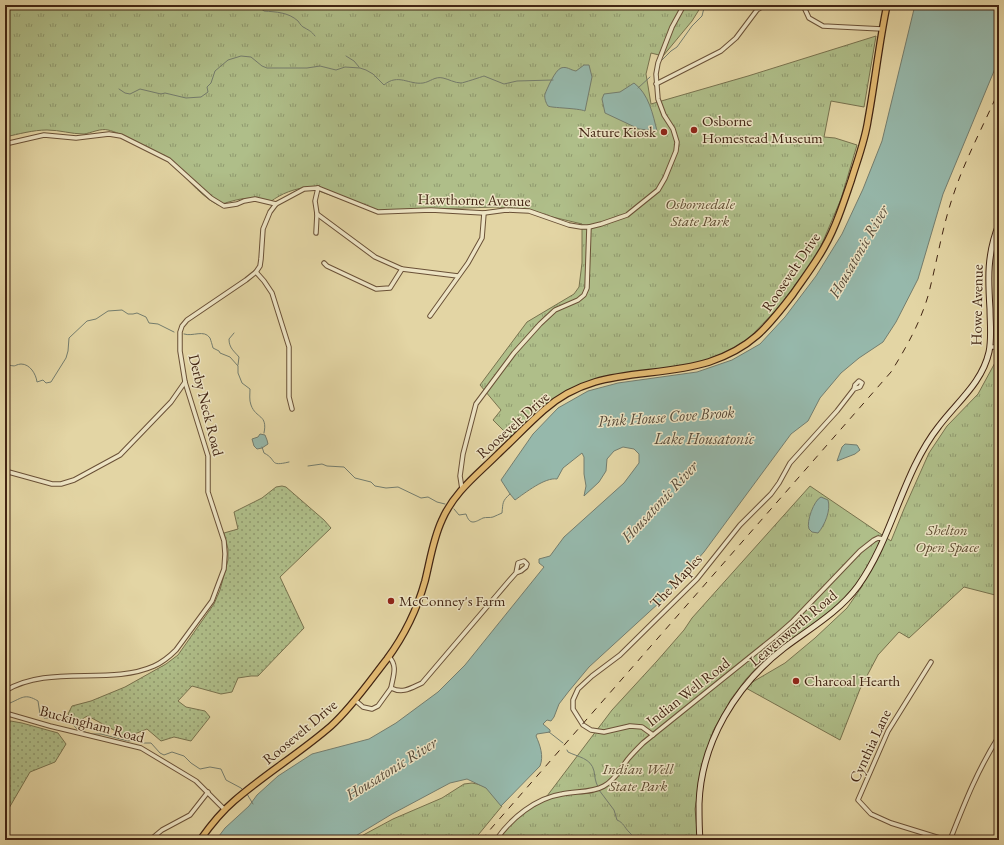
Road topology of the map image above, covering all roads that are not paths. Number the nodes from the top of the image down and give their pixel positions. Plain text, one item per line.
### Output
1 (684, 5) edge
2 (765, 5) edge
3 (803, 5) edge
4 (887, 5) edge
5 (882, 29) junction
6 (656, 84) junction
7 (5, 144) edge
8 (318, 188) junction
9 (276, 204) junction
10 (484, 213) junction
11 (317, 214) junction
12 (999, 224) edge
13 (589, 227) junction
14 (316, 233) dead end
15 (324, 263) dead end
16 (402, 269) junction
17 (256, 272) junction
18 (458, 276) junction
19 (430, 316) dead end
20 (990, 347) junction
21 (999, 347) edge
22 (186, 382) junction
23 (854, 389) dead end
24 (292, 409) dead end
25 (918, 461) joint
26 (5, 471) edge
27 (462, 489) junction
28 (884, 538) junction
29 (516, 573) dead end
30 (389, 657) junction
31 (931, 662) dead end
32 (391, 688) junction
33 (5, 691) edge
34 (354, 700) junction
35 (5, 713) edge
36 (653, 734) junction
37 (999, 736) edge
38 (208, 792) junction
39 (225, 810) junction
40 (150, 840) edge
41 (200, 840) edge
42 (496, 840) edge
43 (700, 840) edge
44 (946, 840) edge
45 (950, 840) edge

1 - 6 street, Hawthorne Avenue
2 - 6 street
3 - 5 street
4 - 5 main road, Roosevelt Drive
5 - 27 main road, Roosevelt Drive
6 - 13 street, Hawthorne Avenue
7 - 9 street
8 - 9 street
8 - 10 street, Hawthorne Avenue
8 - 11 street
9 - 17 street
10 - 13 street, Hawthorne Avenue
10 - 18 street
11 - 14 street
11 - 16 street
12 - 20 main road, Howe Avenue
13 - 27 street
15 - 16 street
16 - 18 street
17 - 22 street, Derby Neck Road
17 - 24 street
18 - 19 street
20 - 21 street
20 - 25 main road, Howe Avenue
22 - 26 street
22 - 33 street, Derby Neck Road
23 - 36 street, The Maples
25 - 28 main road, Leavenworth Road
27 - 30 main road, Roosevelt Drive
28 - 36 street, Indian Well Road
28 - 43 main road, Leavenworth Road
29 - 32 street
30 - 32 street
30 - 34 main road, Roosevelt Drive
31 - 44 street, Cynthia Lane
32 - 34 street
34 - 39 main road, Roosevelt Drive
35 - 38 street, Buckingham Road
36 - 42 street, Indian Well Road
37 - 45 street
38 - 39 street, Buckingham Road
38 - 40 street
39 - 41 main road, Roosevelt Drive

